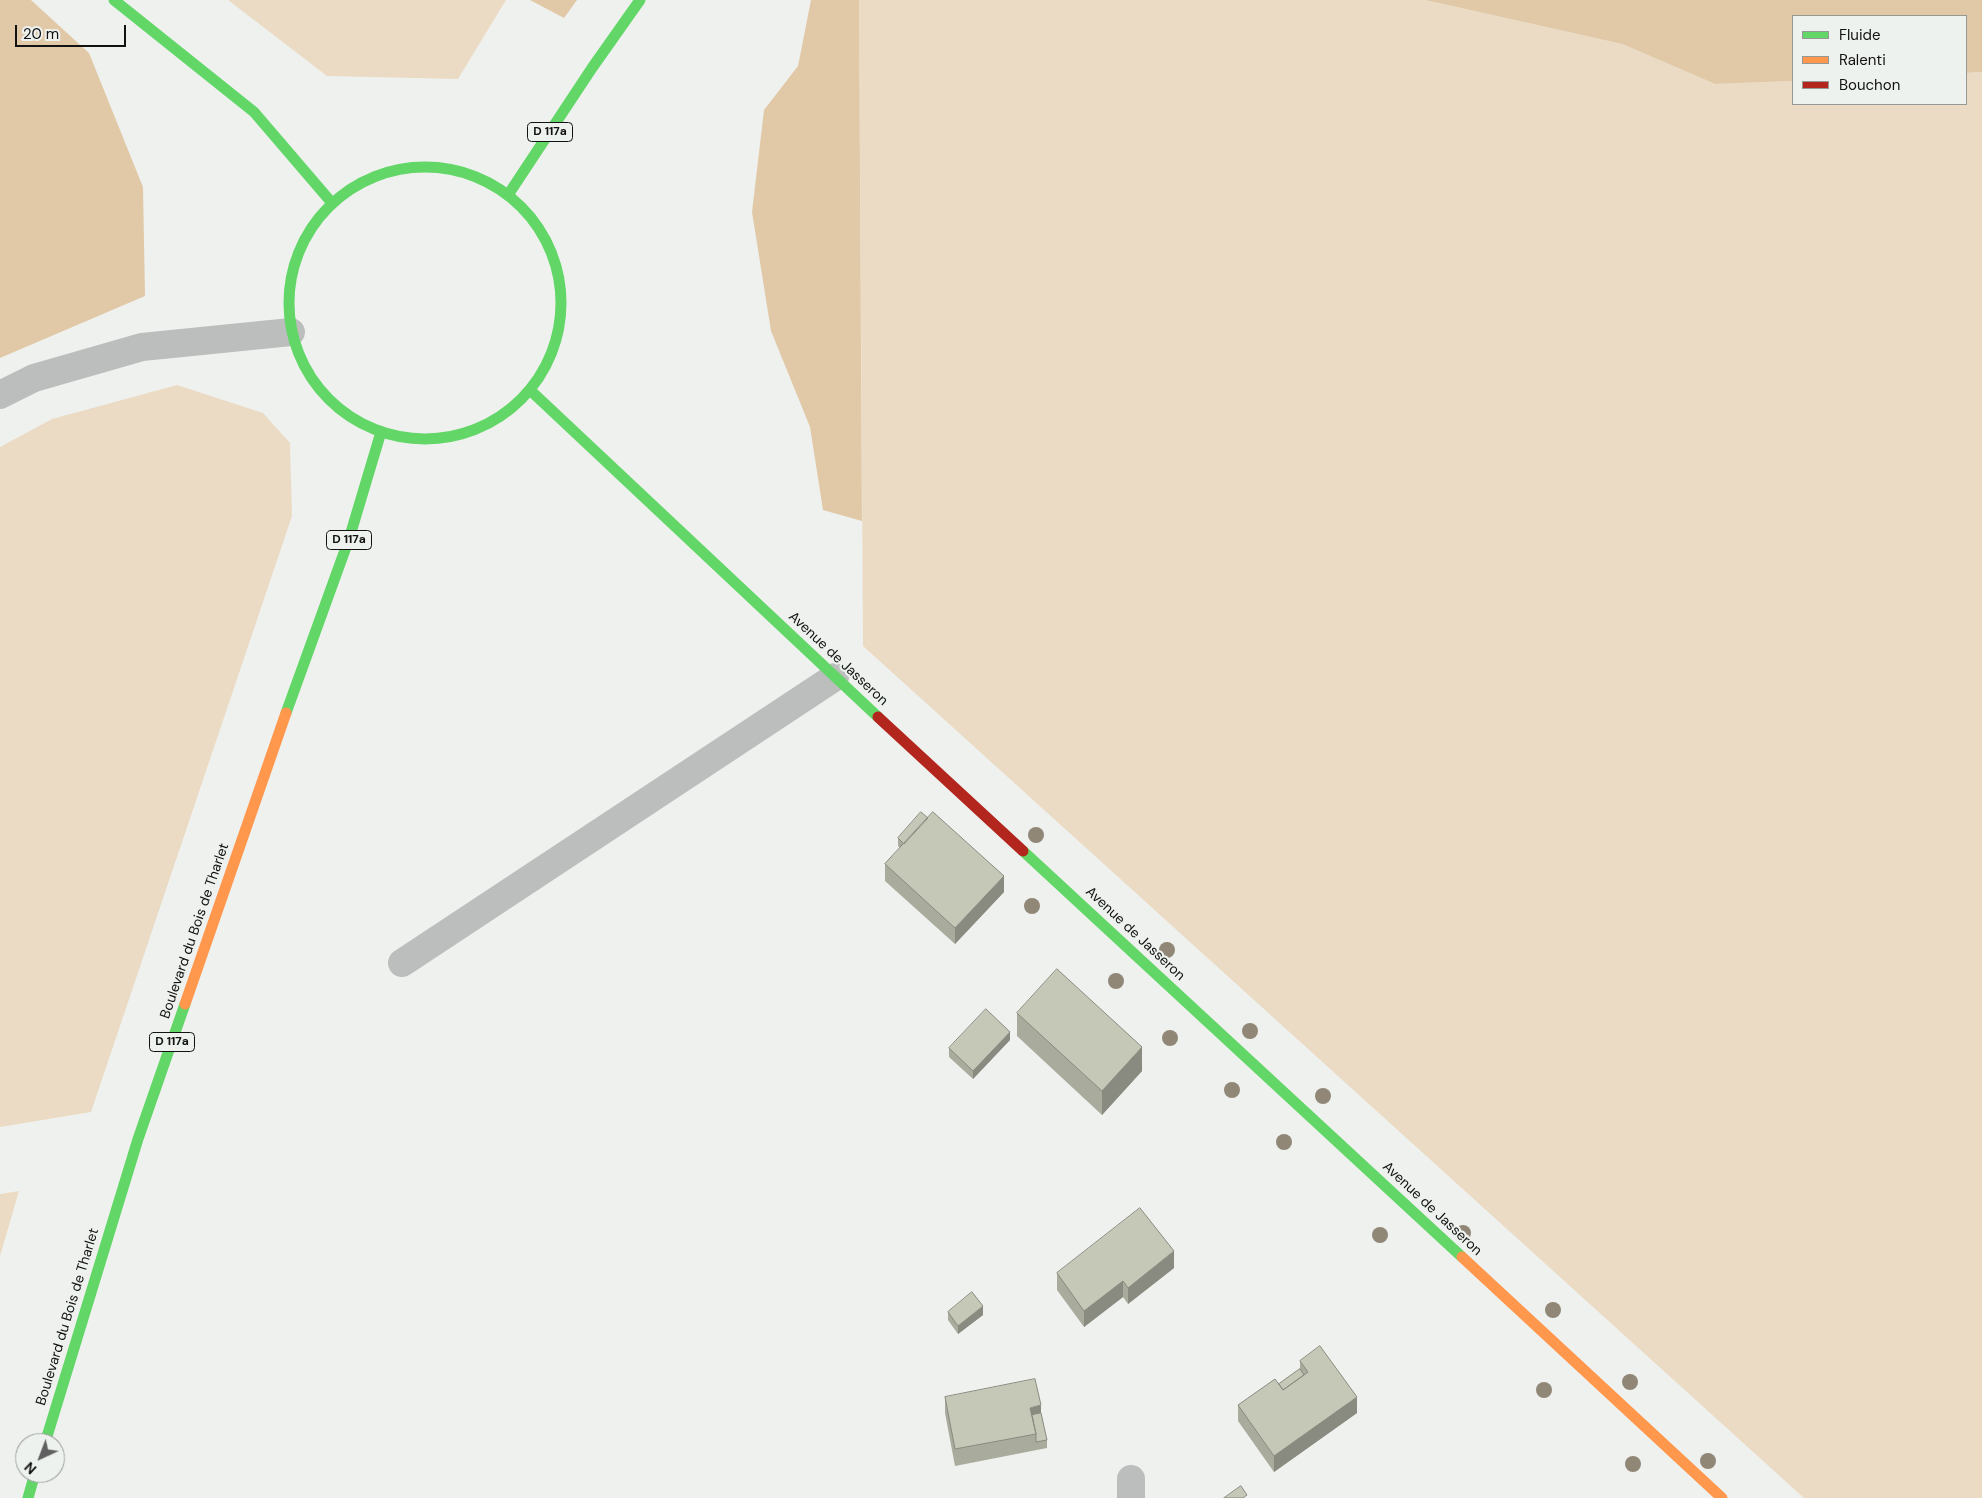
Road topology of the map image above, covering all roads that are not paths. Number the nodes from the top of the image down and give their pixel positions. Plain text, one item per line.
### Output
1 (114, 0) edge
2 (640, 0) edge
3 (508, 195) junction
4 (332, 202) junction
5 (291, 332) junction
6 (530, 390) junction
7 (0, 395) edge
8 (381, 432) junction
9 (835, 677) junction
10 (402, 963) dead end
11 (48, 1433) edge
12 (32, 1483) edge
13 (28, 1498) edge
14 (1722, 1498) edge

1 - 4 main road
2 - 3 main road, D 117a
3 - 4 main road
3 - 6 main road
4 - 5 main road
5 - 7 street
5 - 8 main road
6 - 8 main road
6 - 9 main road, Avenue de Jasseron
8 - 11 main road, Boulevard du Bois de Tharlet / D 117a
9 - 10 street
9 - 14 main road, Avenue de Jasseron
12 - 13 main road

